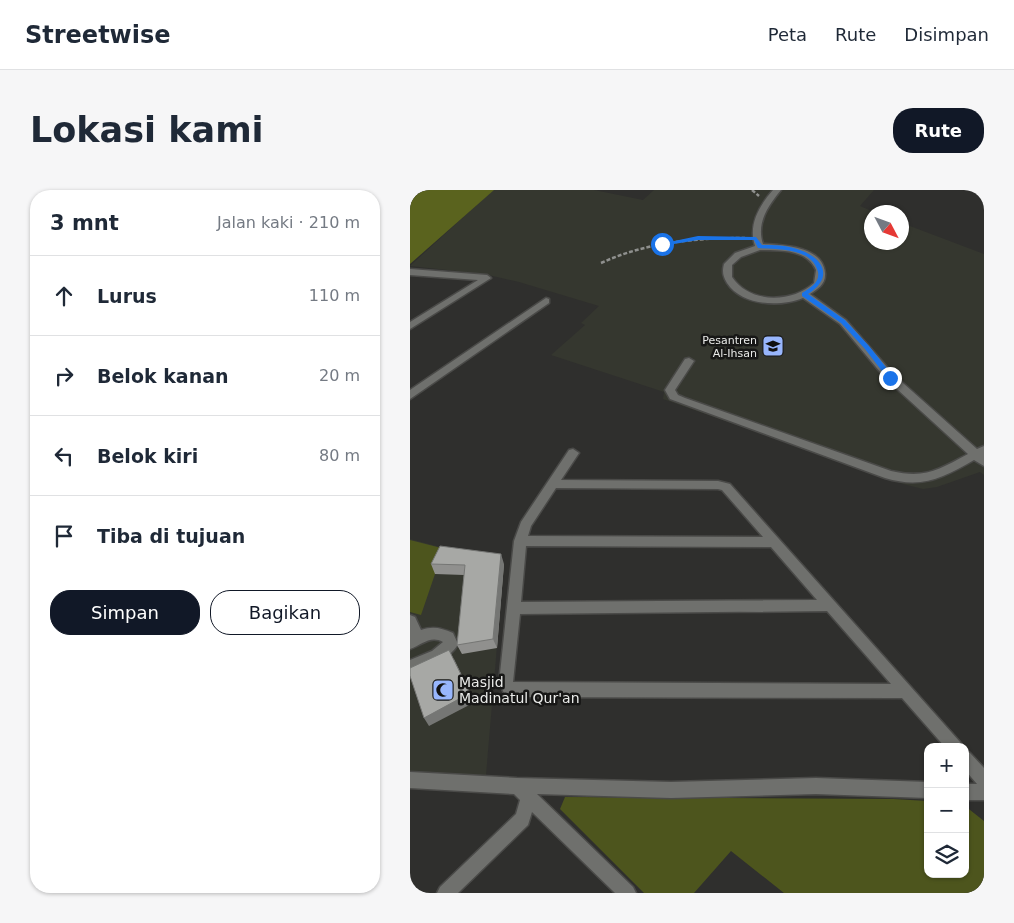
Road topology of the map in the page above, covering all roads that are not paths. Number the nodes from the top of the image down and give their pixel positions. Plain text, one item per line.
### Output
1 (777, 190) edge
2 (758, 243) junction
3 (410, 272) edge
4 (427, 273) junction
5 (410, 283) edge
6 (804, 294) junction
7 (546, 301) dead end
8 (410, 326) edge
9 (689, 361) dead end
10 (410, 395) edge
11 (573, 453) dead end
12 (981, 456) edge
13 (552, 484) junction
14 (520, 541) junction
15 (775, 542) junction
16 (831, 605) junction
17 (514, 608) junction
18 (410, 621) edge
19 (414, 640) edge
20 (410, 666) edge
21 (906, 691) junction
22 (952, 743) edge
23 (969, 763) edge
24 (410, 780) edge
25 (984, 780) edge
26 (924, 790) edge
27 (523, 792) junction
28 (969, 792) edge
29 (984, 792) edge
30 (446, 893) edge
31 (627, 893) edge

1 - 2 street
2 - 6 street
2 - 6 street
3 - 4 street
4 - 5 street
4 - 8 street
6 - 12 street
7 - 10 street
9 - 12 street
11 - 13 street
13 - 14 street
13 - 15 street
14 - 15 street
14 - 17 street
15 - 16 street
16 - 17 street
16 - 21 street
17 - 21 street
18 - 19 street
19 - 20 street
21 - 22 street
23 - 25 street
24 - 27 street
26 - 27 street
27 - 30 street
27 - 31 street
28 - 29 street

